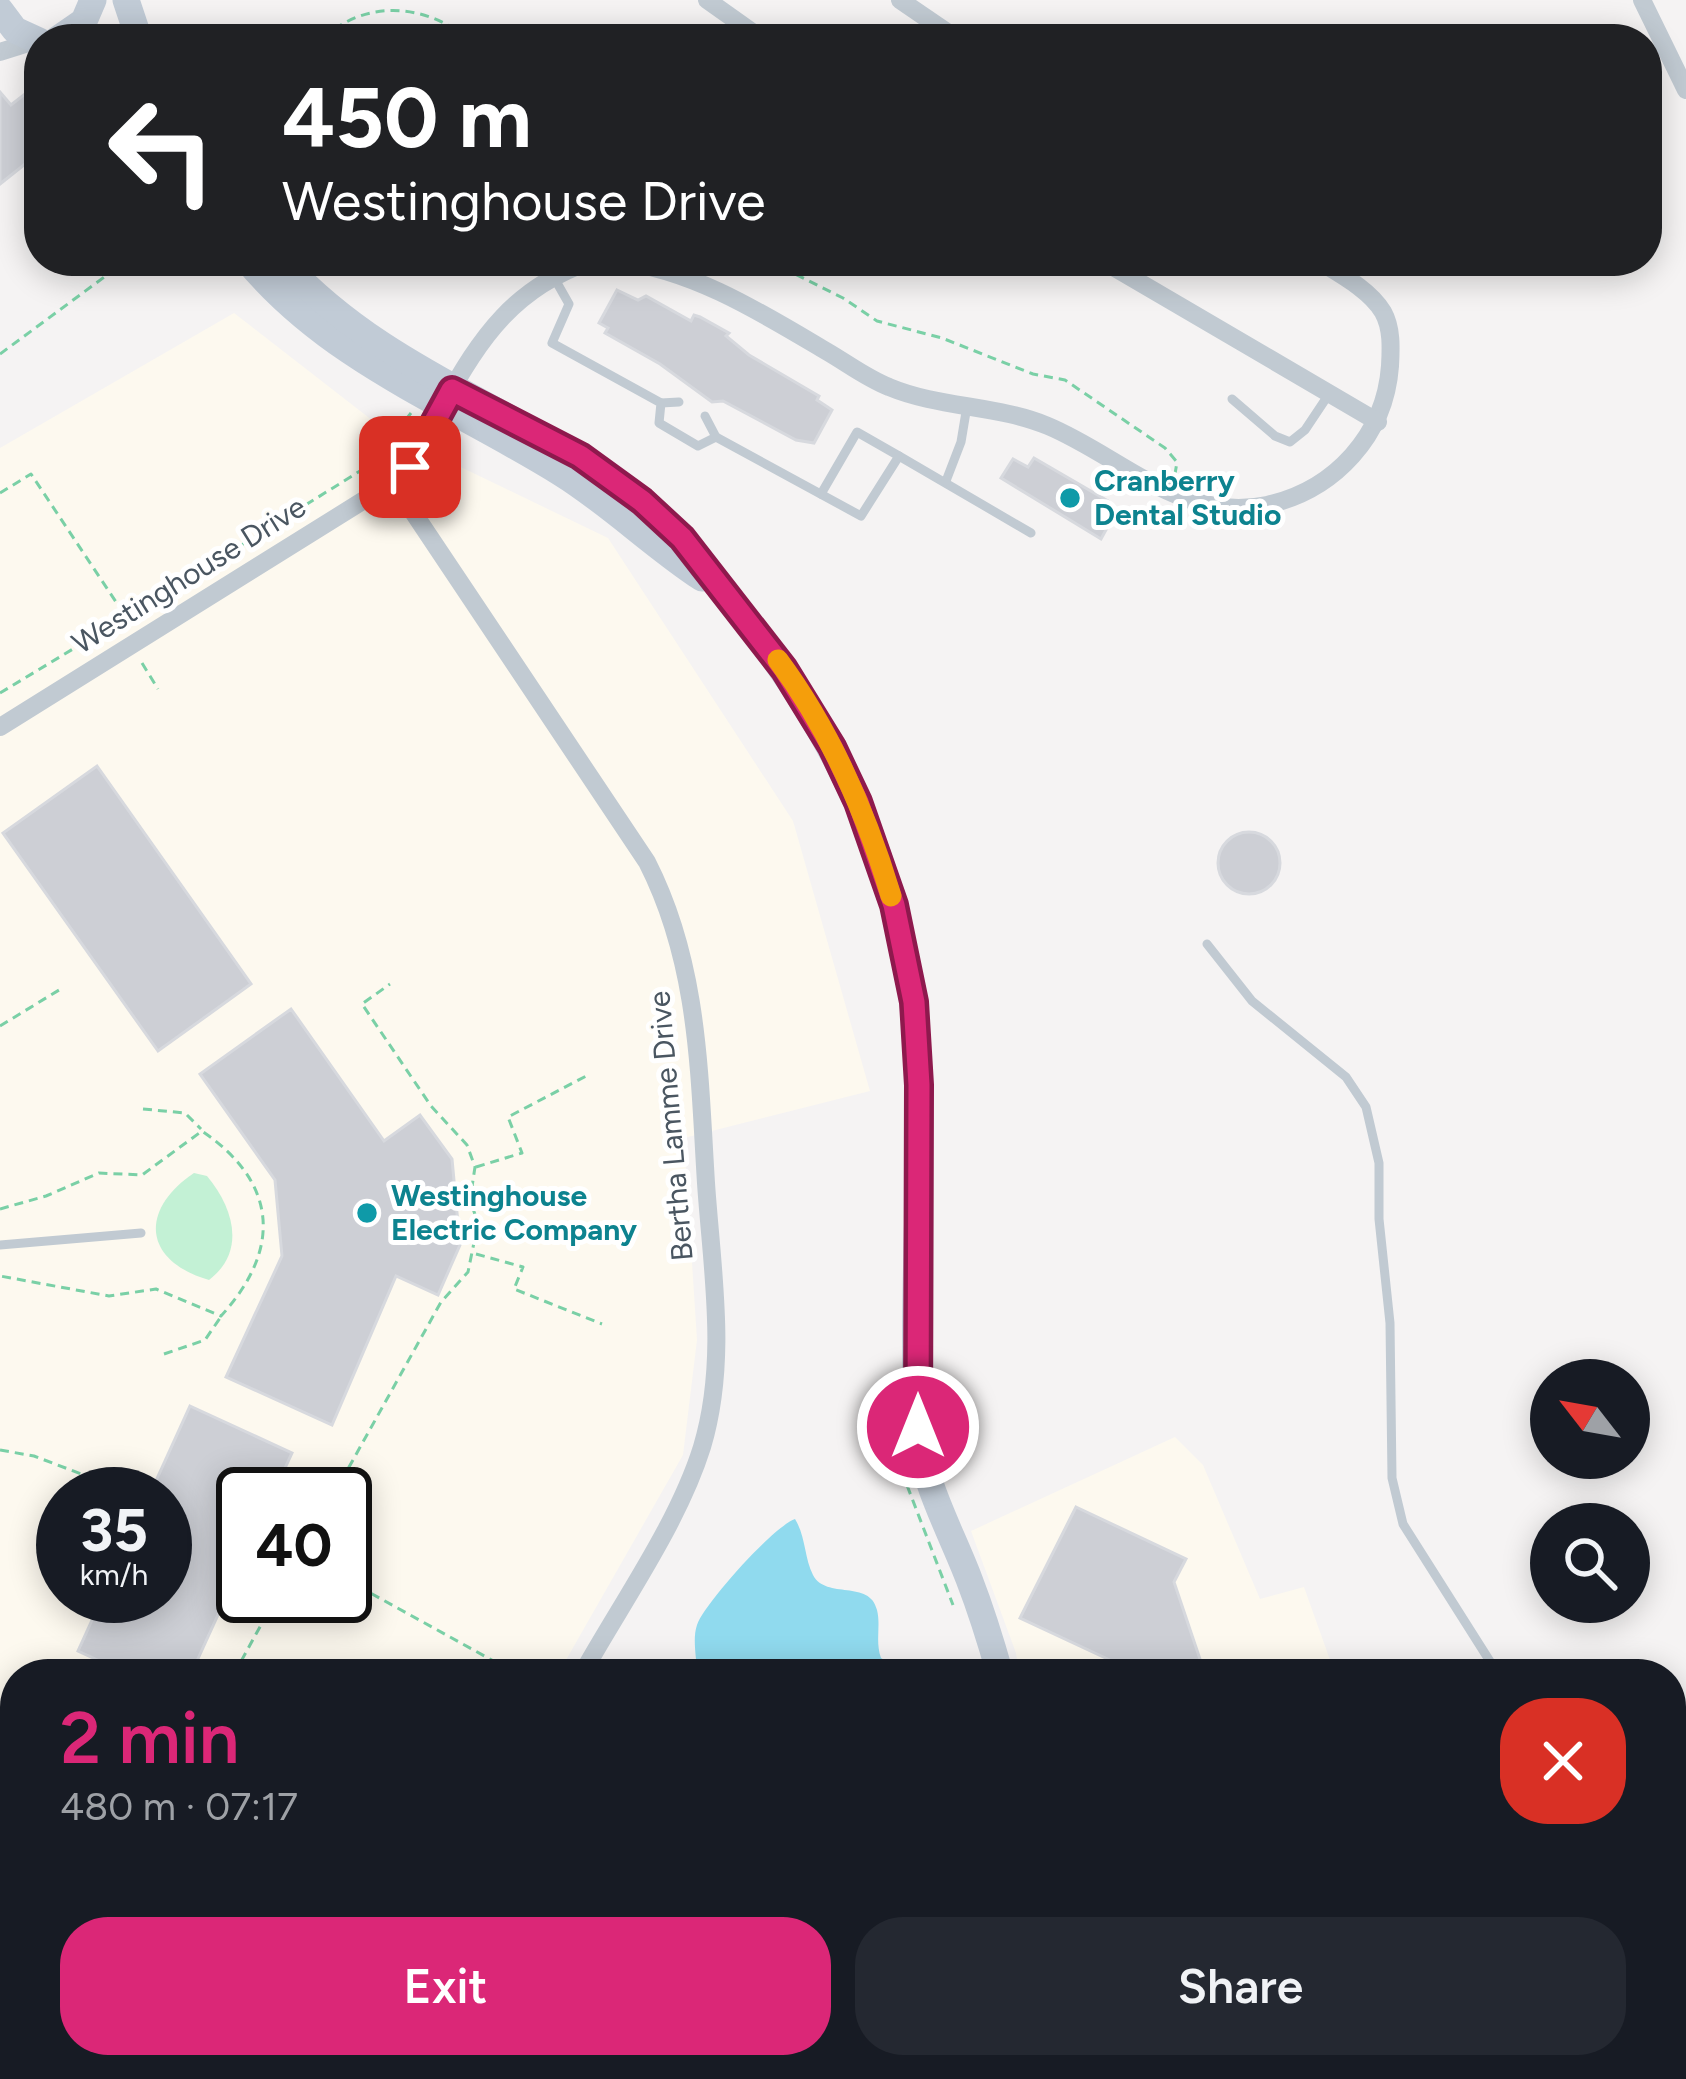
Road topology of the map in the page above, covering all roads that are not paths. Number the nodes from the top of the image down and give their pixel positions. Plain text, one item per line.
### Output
1 (707, 0) edge
2 (900, 0) edge
3 (0, 10) edge
4 (741, 24) edge
5 (935, 24) edge
6 (24, 34) edge
7 (1662, 41) edge
8 (1686, 90) edge
9 (263, 276) edge
10 (300, 276) edge
11 (545, 276) edge
12 (557, 276) edge
13 (676, 276) edge
14 (1128, 276) edge
15 (1338, 276) edge
16 (1329, 394) junction
17 (447, 398) junction
18 (1232, 399) dead end
19 (679, 402) dead end
20 (662, 403) junction
21 (968, 406) junction
22 (704, 416) dead end
23 (1378, 422) junction
24 (716, 437) junction
25 (899, 456) junction
26 (946, 481) junction
27 (393, 482) junction
28 (821, 494) junction
29 (1031, 533) dead end
30 (0, 728) edge
31 (1207, 944) dead end
32 (141, 1233) dead end
33 (0, 1245) edge
34 (590, 1659) edge
35 (995, 1659) edge
36 (1490, 1659) edge

1 - 4 street
2 - 5 street
3 - 6 street
7 - 8 street
9 - 17 street
10 - 17 street
11 - 17 street, Westinghouse Drive
12 - 20 lane
13 - 21 street
14 - 16 street
15 - 23 street
16 - 18 lane
16 - 23 street
17 - 27 street, Westinghouse Drive
17 - 35 street
19 - 20 lane
20 - 24 lane
21 - 23 street
21 - 26 lane
22 - 24 lane
24 - 28 lane
25 - 26 lane
25 - 28 lane
25 - 28 lane
26 - 29 lane
27 - 30 street, Westinghouse Drive
27 - 34 street, Bertha Lamme Drive
31 - 36 lane
32 - 33 lane

